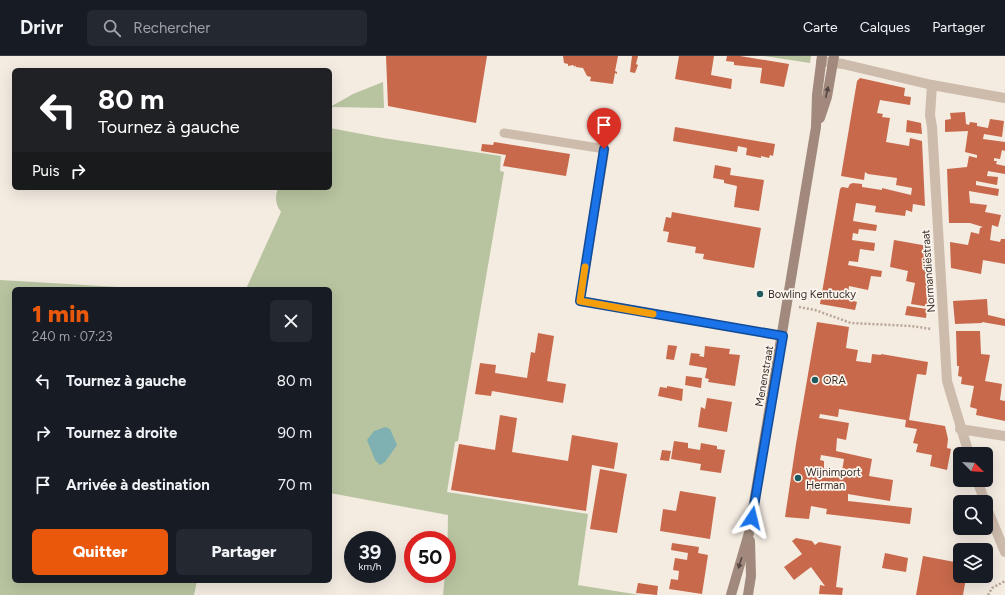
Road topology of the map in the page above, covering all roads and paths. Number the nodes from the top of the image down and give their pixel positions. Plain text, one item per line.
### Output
1 (822, 59) edge
2 (834, 59) edge
3 (932, 85) junction
4 (1005, 98) edge
5 (816, 127) junction
6 (504, 133) dead end
7 (788, 305) junction
8 (944, 332) junction
9 (783, 336) junction
10 (960, 429) junction
11 (1005, 436) edge
12 (966, 447) edge
13 (993, 523) edge
14 (749, 533) junction
15 (1005, 552) edge
16 (1005, 581) edge
17 (731, 595) edge
18 (748, 595) edge
19 (988, 595) edge

1 - 2 street
1 - 5 main road, Menenstraat
2 - 3 street
5 -> 2 main road, Menenstraat
3 - 4 street
3 - 8 street, Normandiëstraat
5 - 7 main road, Menenstraat
6 - 9 lane
7 - 8 path
7 - 9 main road, Menenstraat
8 - 10 street, Normandiëstraat
9 - 14 main road, Menenstraat
10 - 11 street
10 - 12 street, Normandiëstraat
13 - 15 street
14 -> 17 main road, Menenstraat
14 - 18 main road, Menenstraat
16 - 19 path

